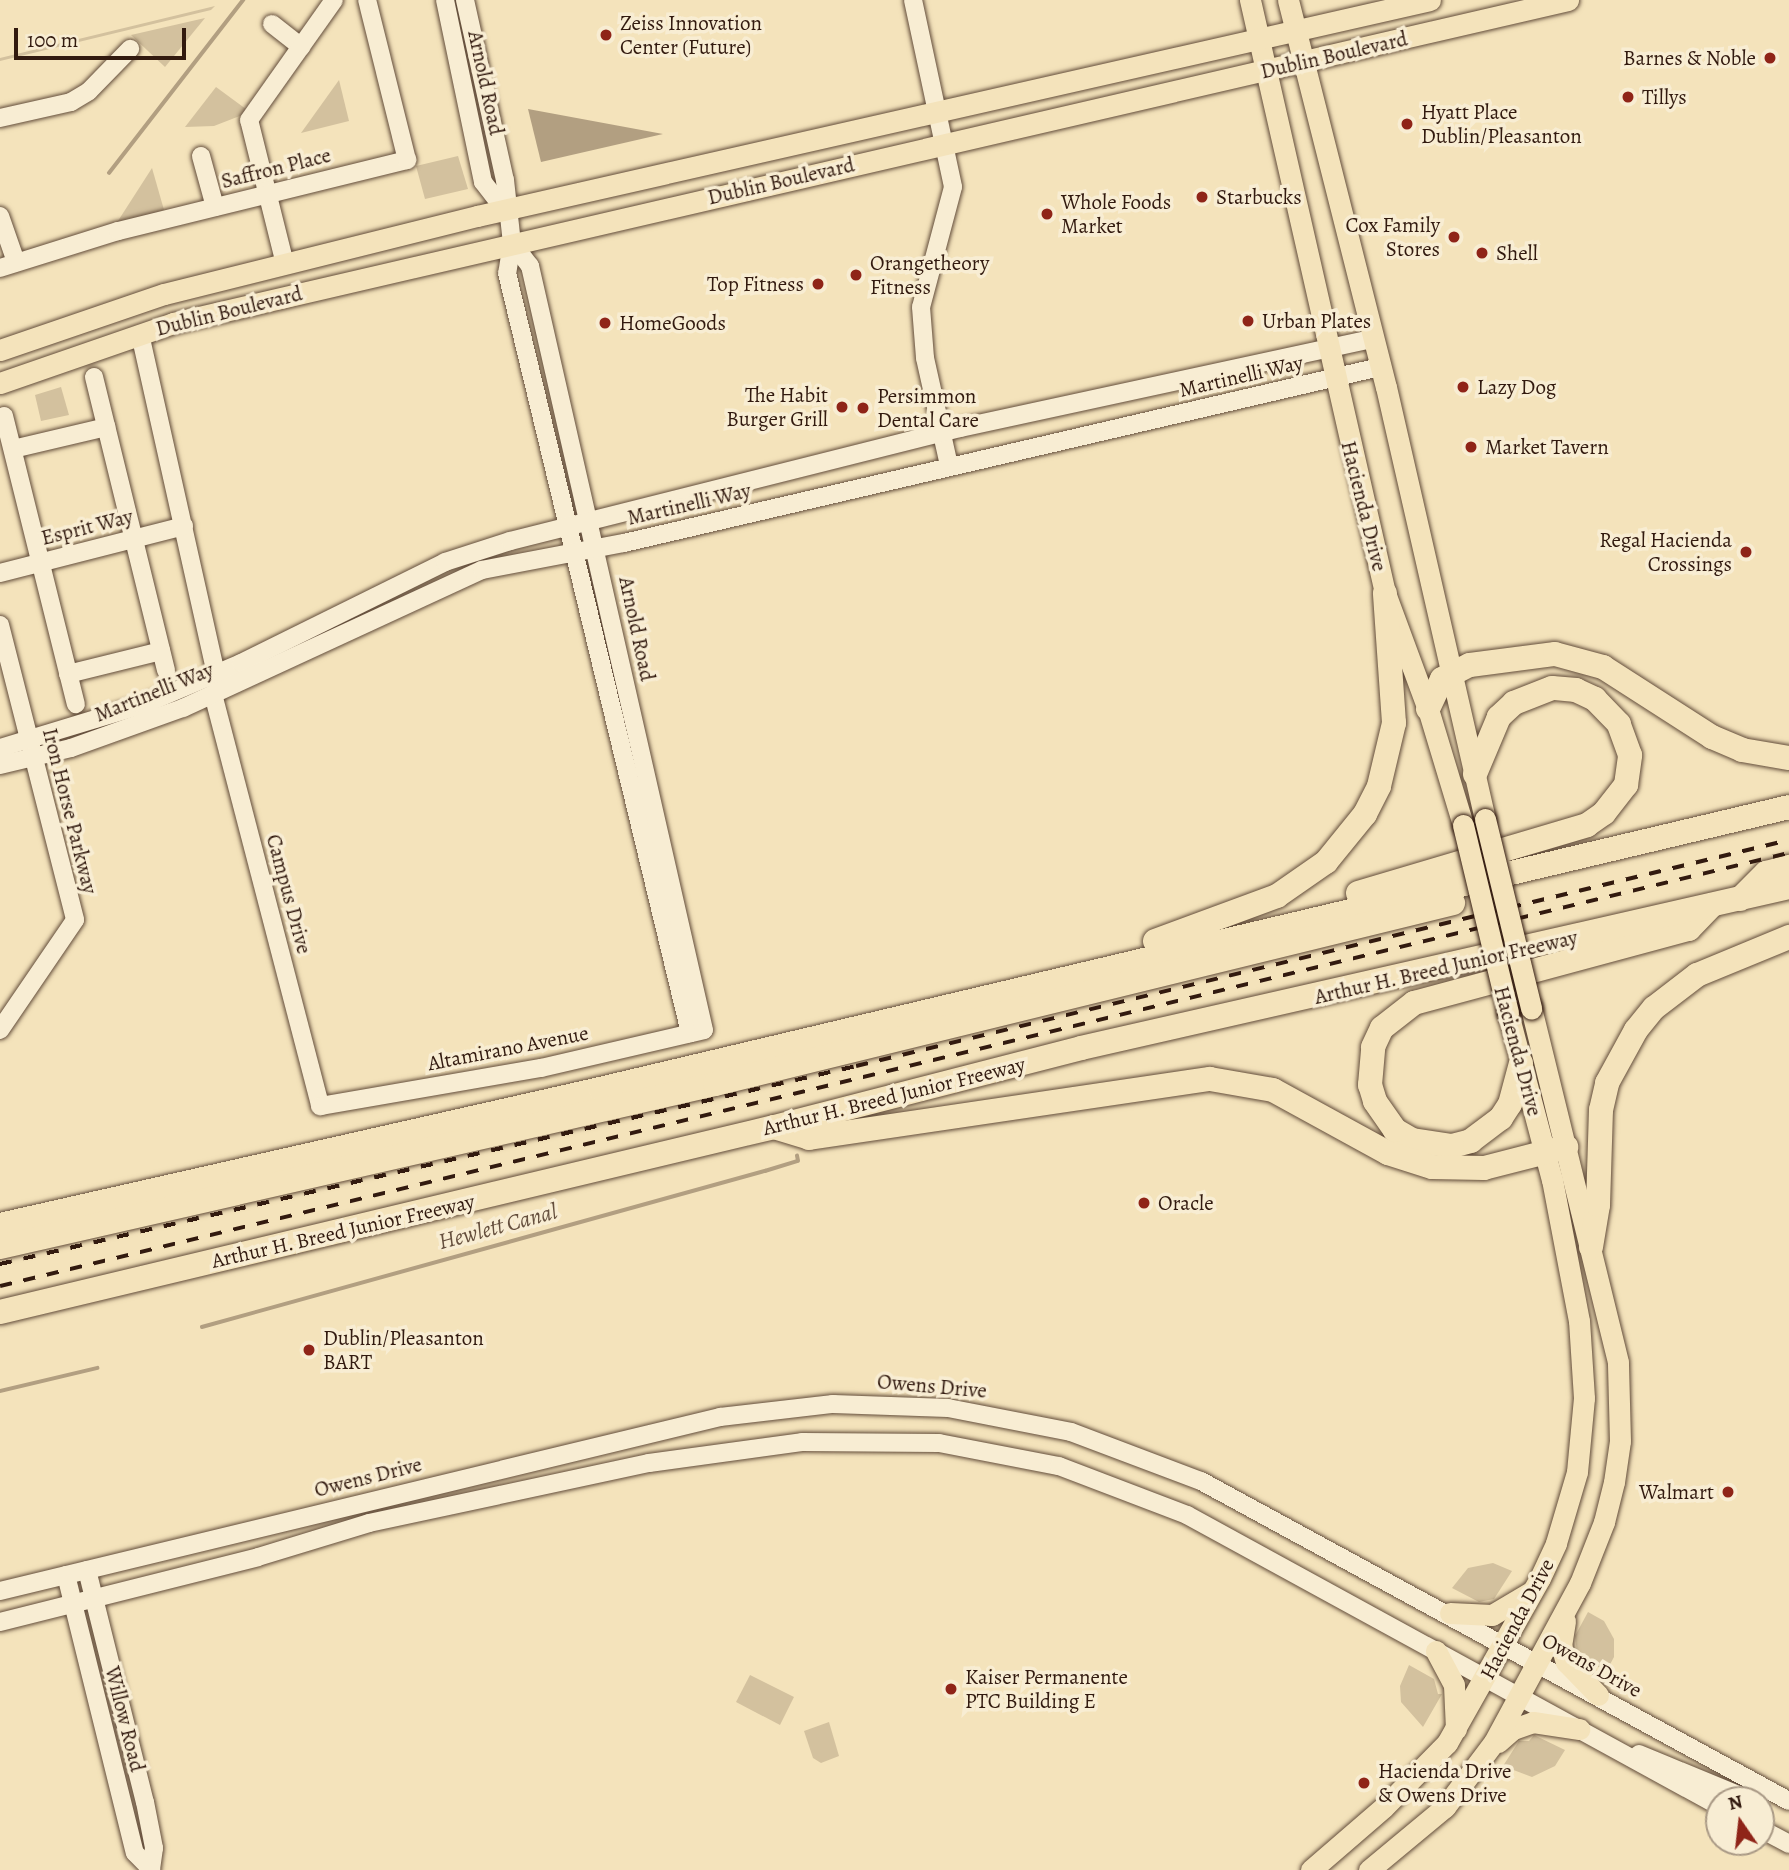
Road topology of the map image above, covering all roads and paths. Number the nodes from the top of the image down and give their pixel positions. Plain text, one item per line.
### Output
1 (334, 0) edge
2 (367, 0) edge
3 (445, 0) edge
4 (465, 0) edge
5 (913, 0) edge
6 (1250, 0) edge
7 (1288, 0) edge
8 (1430, 0) edge
9 (1568, 0) edge
10 (272, 24) dead end
11 (1296, 31) junction
12 (1258, 39) junction
13 (301, 47) junction
14 (130, 49) dead end
15 (1304, 62) junction
16 (1265, 71) junction
17 (937, 111) junction
18 (0, 118) edge
19 (944, 142) junction
20 (201, 156) dead end
21 (267, 193) junction
22 (215, 207) junction
23 (505, 210) junction
24 (0, 215) edge
25 (512, 243) junction
26 (285, 264) junction
27 (8, 265) edge
28 (140, 334) junction
29 (1372, 338) junction
30 (1326, 346) junction
31 (0, 350) edge
32 (1380, 367) junction
33 (94, 377) dead end
34 (1333, 378) junction
35 (0, 383) edge
36 (5, 416) dead end
37 (106, 427) junction
38 (942, 432) junction
39 (13, 450) junction
40 (949, 465) junction
41 (591, 521) junction
42 (184, 526) junction
43 (569, 526) junction
44 (133, 539) junction
45 (596, 547) junction
46 (575, 551) junction
47 (41, 562) junction
48 (0, 573) edge
49 (1385, 593) junction
50 (0, 625) edge
51 (161, 651) junction
52 (166, 670) dead end
53 (1453, 673) junction
54 (68, 674) junction
55 (216, 687) junction
56 (76, 704) dead end
57 (1428, 709) junction
58 (21, 712) junction
59 (121, 713) junction
60 (0, 748) edge
61 (30, 749) junction
62 (1789, 758) edge
63 (0, 765) edge
64 (1475, 774) junction
65 (1789, 807) edge
66 (1789, 867) edge
67 (1521, 870) junction
68 (1789, 887) edge
69 (1740, 899) junction
70 (1711, 906) junction
71 (1332, 916) junction
72 (1789, 937) edge
73 (1101, 968) junction
74 (0, 1030) edge
75 (697, 1031) junction
76 (1521, 1063) junction
77 (320, 1106) joint
78 (774, 1127) junction
79 (1556, 1151) junction
80 (0, 1225) edge
81 (8, 1245) edge
82 (1591, 1247) junction
83 (11, 1309) edge
84 (87, 1570) junction
85 (66, 1575) junction
86 (0, 1591) edge
87 (1533, 1591) junction
88 (94, 1597) junction
89 (73, 1602) junction
90 (1567, 1609) junction
91 (1450, 1614) junction
92 (0, 1622) edge
93 (1505, 1643) junction
94 (1436, 1651) junction
95 (1538, 1661) junction
96 (1487, 1678) junction
97 (1598, 1695) junction
98 (1520, 1696) junction
99 (1456, 1729) junction
100 (1579, 1729) junction
101 (1609, 1746) junction
102 (1489, 1750) junction
103 (1719, 1786) edge
104 (1705, 1798) edge
105 (1783, 1798) edge
106 (151, 1870) edge
107 (1311, 1870) edge
108 (1369, 1870) edge

1 - 13 street
2 - 21 street, Saffron Place
3 - 23 street, Arnold Road
4 - 23 street, Arnold Road
5 - 17 street
6 - 12 main road, Hacienda Drive
7 - 11 main road, Hacienda Drive
8 - 11 main road, Dublin Boulevard
9 - 15 main road, Dublin Boulevard
10 - 13 street
11 - 12 main road, Dublin Boulevard
11 - 15 main road, Hacienda Drive
12 - 16 main road, Hacienda Drive
12 - 17 main road, Dublin Boulevard
13 - 21 street
14 - 18 street
15 - 16 main road, Dublin Boulevard
15 - 29 main road, Hacienda Drive
16 - 19 main road, Dublin Boulevard
16 - 30 main road, Hacienda Drive
17 - 19 street
17 - 23 main road, Dublin Boulevard
19 - 25 main road, Dublin Boulevard
19 - 38 street
20 - 22 street
21 - 22 street, Saffron Place
21 - 26 street
22 - 27 street, Saffron Place
23 - 25 street, Arnold Road
23 - 26 main road, Dublin Boulevard
24 - 27 street
25 - 28 main road, Dublin Boulevard
25 - 41 street, Arnold Road
25 - 43 street, Arnold Road
26 - 31 main road, Dublin Boulevard
28 - 35 main road, Dublin Boulevard
28 - 42 street, Campus Drive
29 - 30 street, Martinelli Way
29 - 32 main road, Hacienda Drive
30 - 34 main road, Hacienda Drive
30 - 38 street, Martinelli Way
32 - 34 street, Martinelli Way
32 - 53 main road, Hacienda Drive
33 - 37 street
34 - 40 street, Martinelli Way
34 - 49 main road, Hacienda Drive
36 - 39 street
37 - 39 street
37 - 44 street
38 - 40 street
38 - 41 street, Martinelli Way
39 - 47 street
40 - 45 street, Martinelli Way
41 - 43 street, Martinelli Way
41 - 45 street, Arnold Road
42 - 44 street, Esprit Way
42 - 55 street, Campus Drive
43 - 46 street, Arnold Road
43 - 55 street, Martinelli Way
44 - 47 street, Esprit Way
44 - 51 street
45 - 46 street, Martinelli Way
45 - 75 street, Arnold Road
46 - 55 street, Martinelli Way
46 - 75 street, Arnold Road
47 - 48 street, Esprit Way
47 - 54 street
49 - 57 main road, Hacienda Drive
49 - 73 highway
50 - 58 street, Iron Horse Parkway
51 - 52 street
51 - 54 street
53 - 57 highway
53 - 62 highway
53 - 64 main road, Hacienda Drive
54 - 56 street
55 - 59 street, Martinelli Way
55 - 61 street, Martinelli Way
55 - 77 street, Campus Drive
57 - 76 main road, Hacienda Drive, bridge
58 - 59 street, Martinelli Way
58 - 61 street, Iron Horse Parkway
59 - 61 street, Martinelli Way
60 - 61 street
61 - 63 street
61 - 74 street, Iron Horse Parkway
64 - 71 highway
64 - 79 main road, Hacienda Drive, bridge
65 - 67 highway
66 - 69 highway
67 - 71 highway
67 - 81 highway
68 - 69 highway, Arthur H. Breed Junior Freeway
69 - 70 highway, Arthur H. Breed Junior Freeway
70 - 76 highway
70 - 78 highway, Arthur H. Breed Junior Freeway
71 - 73 highway
72 - 82 highway
73 - 80 highway
75 - 77 street, Altamirano Avenue
76 - 79 main road, Hacienda Drive
78 - 79 highway
78 - 83 highway, Arthur H. Breed Junior Freeway
79 - 82 main road, Hacienda Drive
79 - 87 main road, Hacienda Drive
82 - 90 main road, Hacienda Drive
84 - 85 street, Owens Drive
84 - 88 street, Willow Road
84 - 91 street, Owens Drive
85 - 86 street, Owens Drive
85 - 89 street, Willow Road
87 - 91 main road
87 - 93 main road, Hacienda Drive
88 - 89 street
88 - 94 street
88 - 106 street, Willow Road
89 - 92 street
89 - 106 street, Willow Road
90 - 95 main road, Hacienda Drive
90 - 97 main road
91 - 93 street, Owens Drive
93 - 95 street, Owens Drive
93 - 96 main road, Hacienda Drive
94 - 96 street
94 - 99 main road
95 - 97 street, Owens Drive
95 - 98 main road, Hacienda Drive
96 - 98 street
96 - 99 main road, Hacienda Drive
97 - 105 street, Owens Drive
98 - 100 street
98 - 102 main road, Hacienda Drive
99 - 107 main road, Hacienda Drive
100 - 101 street
100 - 102 main road
101 - 103 street
101 - 104 street
102 - 108 main road, Hacienda Drive

